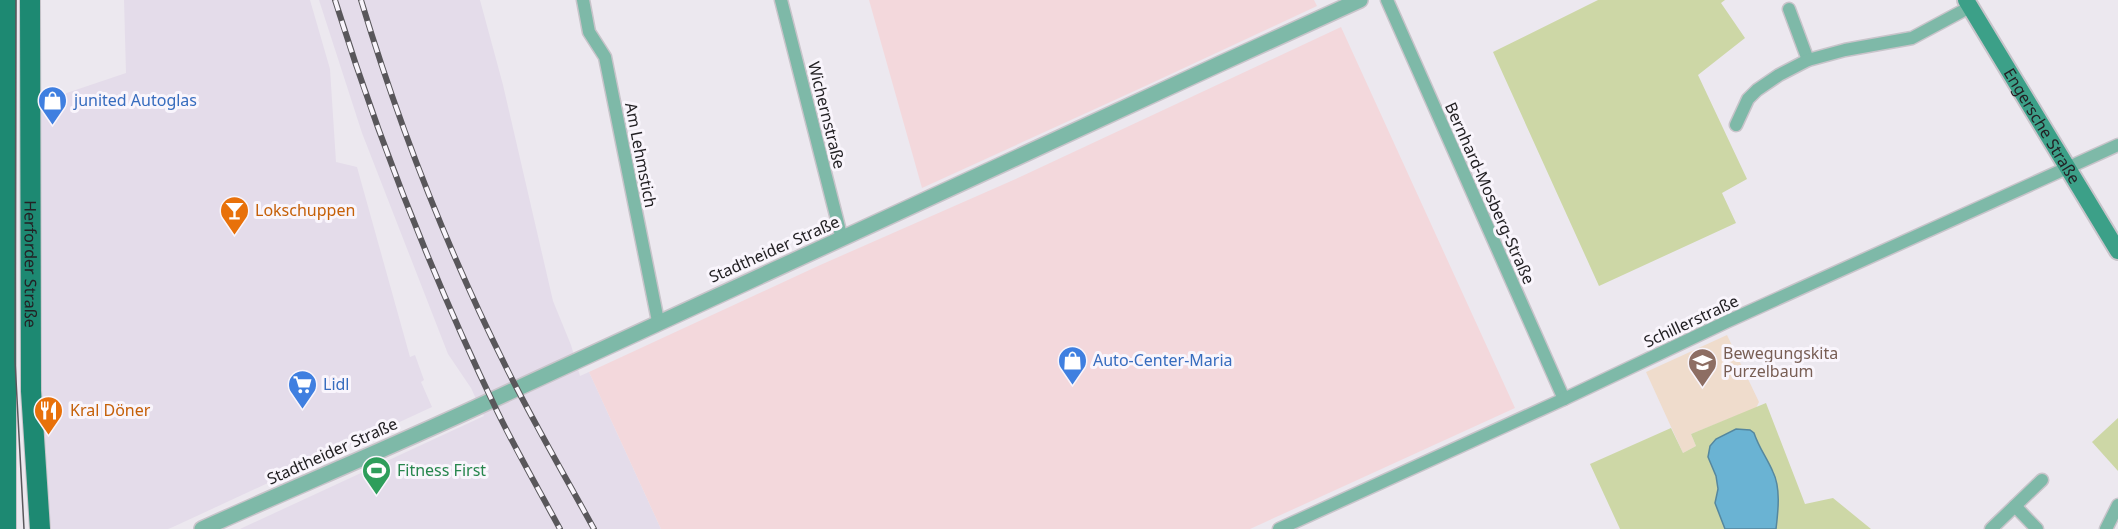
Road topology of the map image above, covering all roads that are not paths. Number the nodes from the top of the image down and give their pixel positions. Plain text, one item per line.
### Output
1 (6, 0) edge
2 (30, 0) edge
3 (583, 0) edge
4 (781, 0) edge
5 (1360, 0) edge
6 (1387, 0) edge
7 (1968, 4) edge
8 (1789, 9) dead end
9 (1808, 60) junction
10 (1736, 125) dead end
11 (2118, 145) edge
12 (2068, 169) junction
13 (842, 239) junction
14 (2118, 251) edge
15 (658, 321) junction
16 (1564, 399) junction
17 (3, 459) edge
18 (2042, 480) dead end
19 (2118, 505) edge
20 (2015, 506) junction
21 (6, 529) edge
22 (40, 529) edge
23 (202, 529) edge
24 (1279, 529) edge
25 (1990, 529) edge
26 (2037, 529) edge
27 (2106, 529) edge

1 - 17 main road, Herforder Straße
2 - 22 main road, Herforder Straße
3 - 15 street, Am Lehmstich
4 - 13 street, Wichernstraße
5 - 13 street, Stadtheider Straße
6 - 16 street, Bernhard-Mosberg-Straße
7 - 9 street
7 - 12 main road, Engersche Straße
8 - 9 street
9 - 10 street
11 - 12 street, Schillerstraße
12 - 14 main road, Engersche Straße
12 - 16 street, Schillerstraße
13 - 15 street, Stadtheider Straße
15 - 23 street, Stadtheider Straße
16 - 24 street, Schillerstraße
17 - 21 main road, Herforder Straße
18 - 20 street
19 - 27 street
20 - 25 street
20 - 26 street

